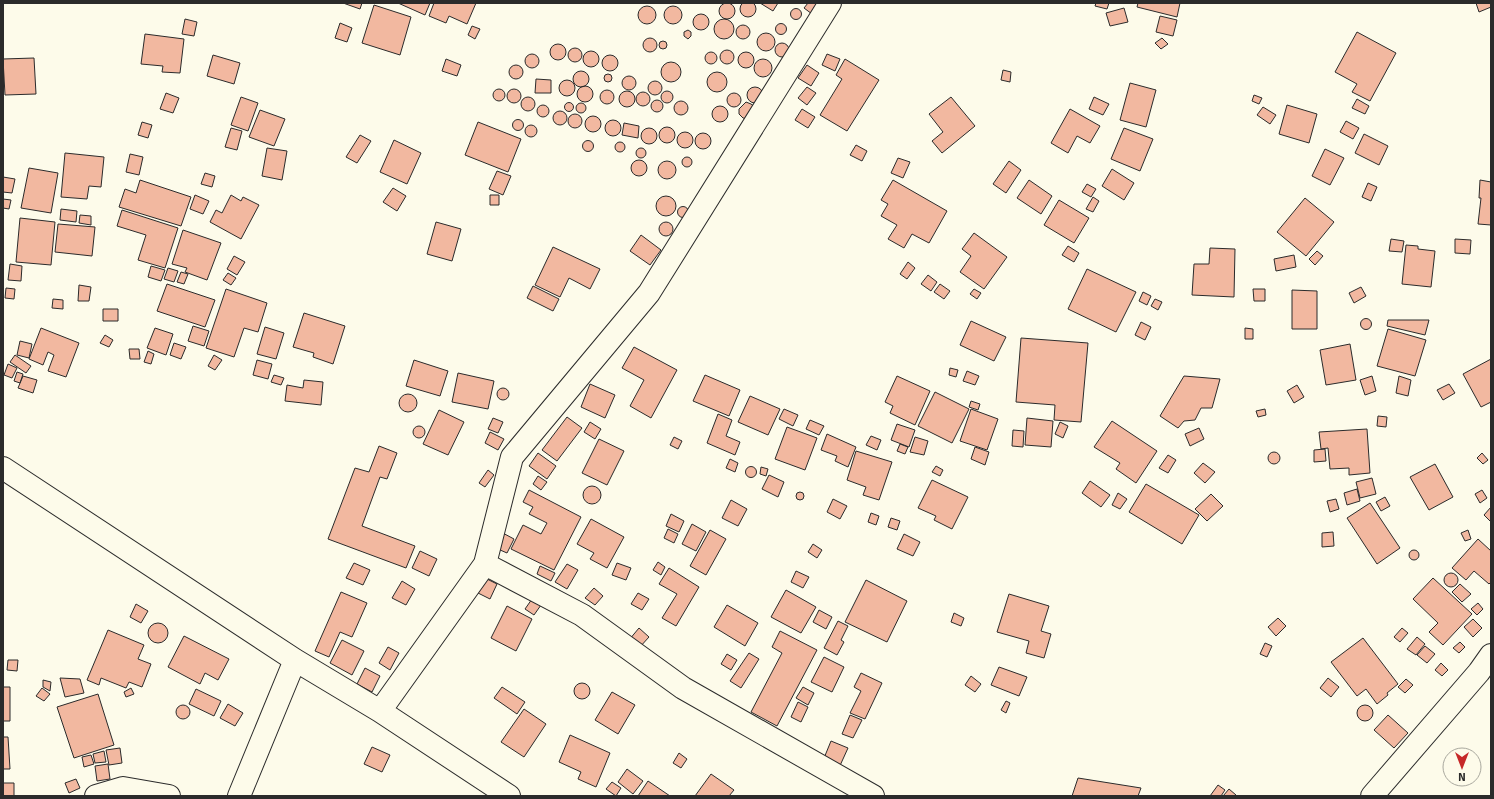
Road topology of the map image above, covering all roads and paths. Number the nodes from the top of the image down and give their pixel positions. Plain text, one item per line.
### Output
1 (830, 3) edge
2 (3, 468) edge
3 (485, 564) junction
4 (1491, 655) edge
5 (295, 660) junction
6 (380, 711) junction
7 (96, 796) edge
8 (169, 796) edge
9 (240, 796) edge
10 (509, 796) edge
11 (873, 796) edge
12 (1372, 796) edge

1 - 3 street
2 - 5 street
3 - 6 street
3 - 11 street
4 - 12 street
5 - 6 street
5 - 9 street
6 - 10 street
7 - 8 street

